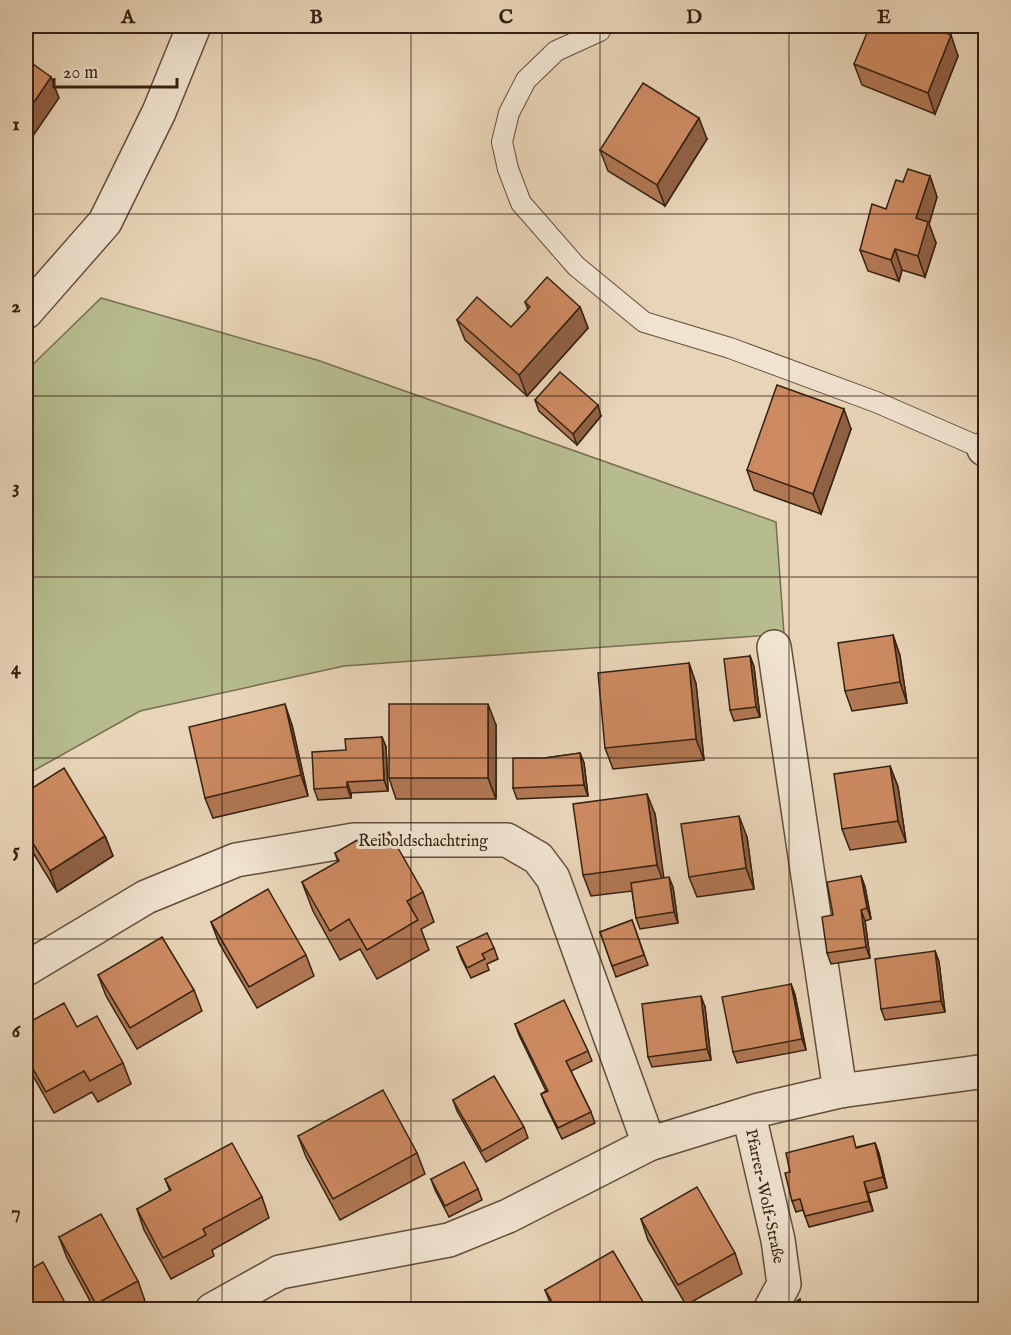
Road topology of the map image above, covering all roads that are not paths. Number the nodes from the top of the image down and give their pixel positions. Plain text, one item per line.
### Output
1 (194, 26) edge
2 (600, 31) dead end
3 (26, 312) edge
4 (985, 449) edge
5 (774, 647) dead end
6 (26, 969) edge
7 (986, 1071) edge
8 (840, 1091) junction
9 (749, 1115) junction
10 (649, 1144) junction
11 (212, 1310) edge
12 (770, 1310) edge

1 - 3 street
2 - 4 lane
5 - 8 street
6 - 10 street, Reiboldschachtring
7 - 8 street
8 - 9 street
9 - 10 street
9 - 12 street, Pfarrer-Wolf-Straße
10 - 11 street

